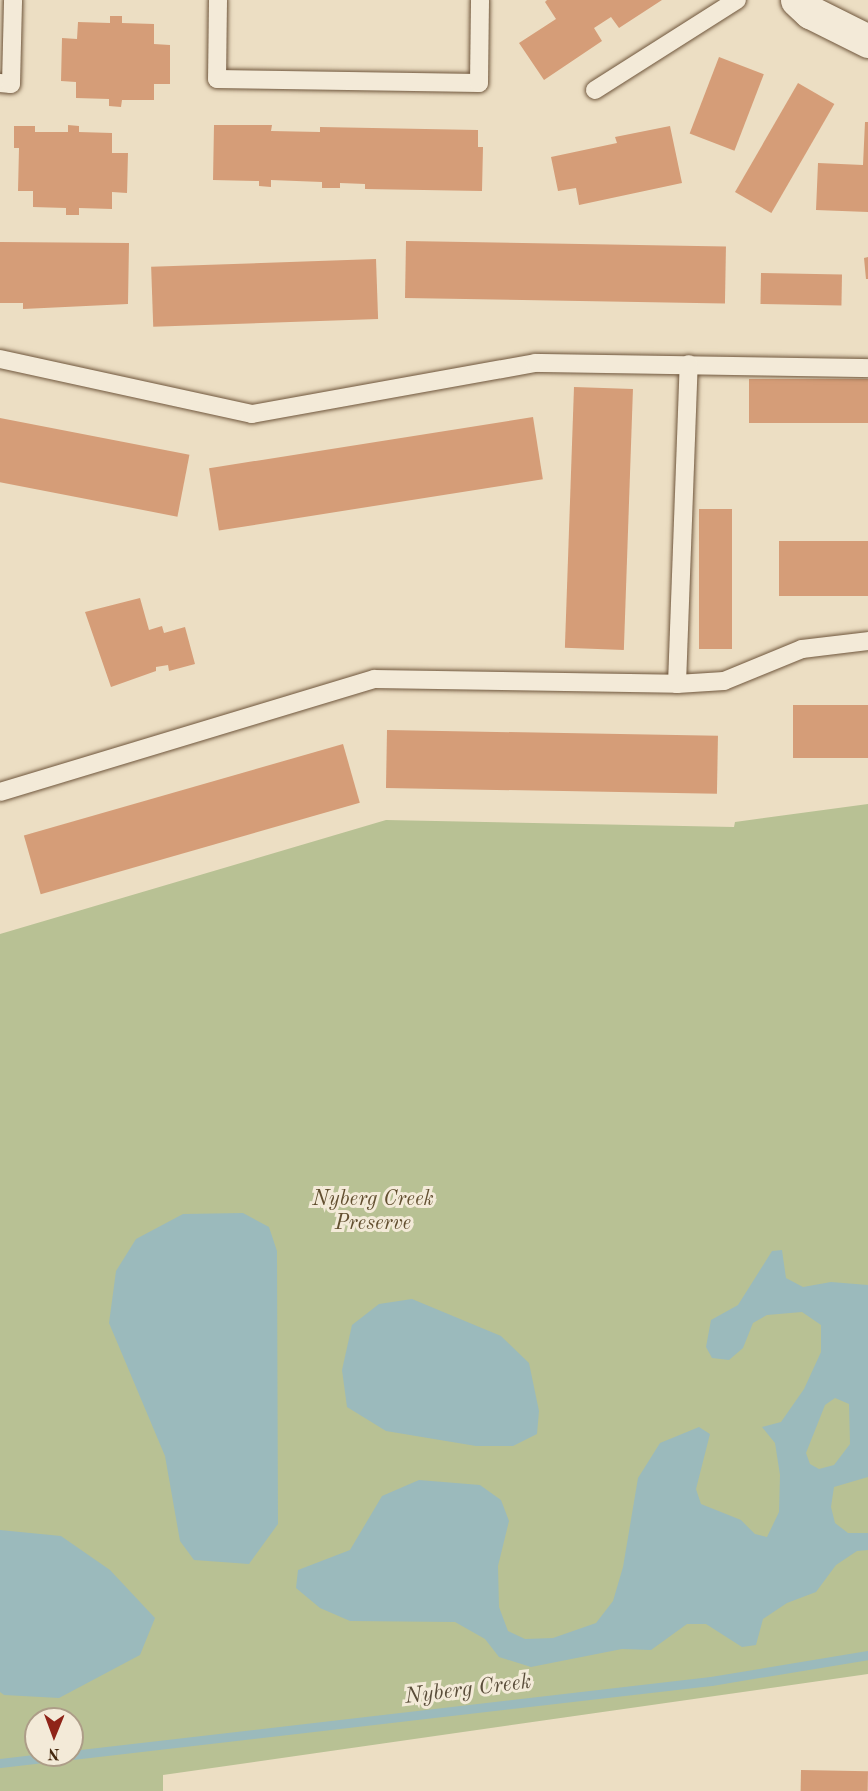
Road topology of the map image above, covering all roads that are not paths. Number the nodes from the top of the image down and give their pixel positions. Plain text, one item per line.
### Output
1 (13, 0) edge
2 (218, 0) edge
3 (480, 0) edge
4 (737, 0) edge
5 (797, 0) edge
6 (868, 41) edge
7 (0, 83) edge
8 (595, 90) dead end
9 (0, 359) edge
10 (689, 364) junction
11 (868, 368) edge
12 (868, 641) edge
13 (677, 684) junction
14 (0, 792) edge

1 - 7 lane
2 - 3 lane
4 - 8 lane
5 - 6 street
9 - 10 lane
10 - 11 lane
10 - 13 lane
12 - 13 lane
13 - 14 lane

